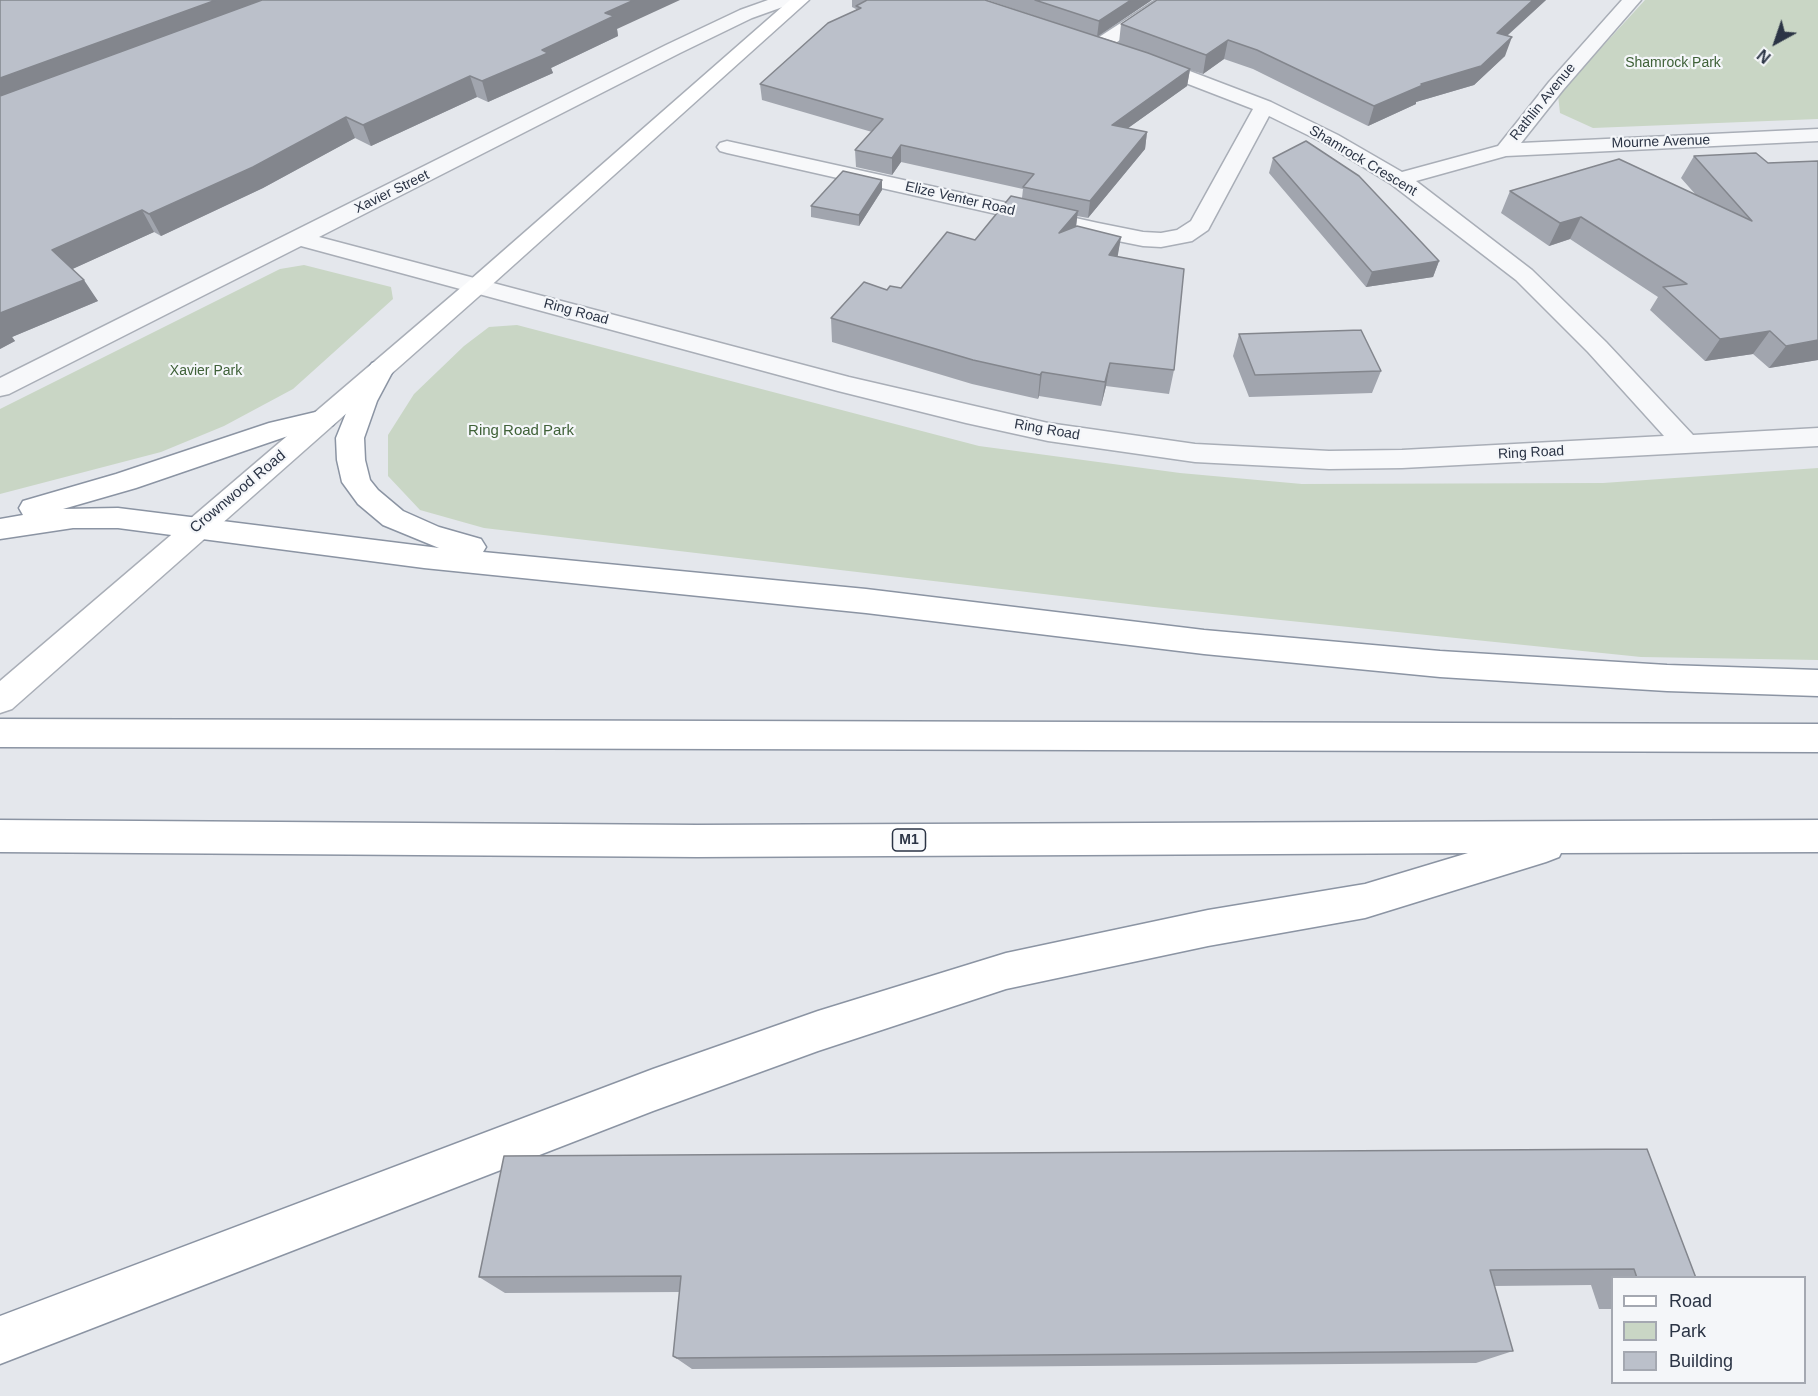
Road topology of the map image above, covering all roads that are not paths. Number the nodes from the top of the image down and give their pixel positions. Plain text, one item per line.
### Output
1 (785, 0) edge
2 (800, 0) edge
3 (1168, 0) edge
4 (1632, 0) edge
5 (1079, 38) edge
6 (1100, 45) junction
7 (1264, 106) junction
8 (1818, 135) edge
9 (727, 147) dead end
10 (1505, 150) junction
11 (1399, 179) junction
12 (298, 238) junction
13 (478, 285) junction
14 (381, 369) junction
15 (0, 388) edge
16 (324, 419) junction
17 (1818, 437) edge
18 (1687, 445) junction
19 (0, 518) edge
20 (197, 527) junction
21 (0, 529) edge
22 (543, 568) junction
23 (1818, 683) edge
24 (0, 700) edge
25 (0, 733) edge
26 (1818, 738) edge
27 (0, 836) edge
28 (1580, 836) junction
29 (1818, 836) edge
30 (0, 1340) edge

1 - 12 street, Xavier Street
2 - 13 main road
3 - 6 street
4 - 10 street, Rathlin Avenue
5 - 6 street, Shamrock Crescent
6 - 7 street, Shamrock Crescent
7 - 9 street, Elize Venter Road
7 - 11 street, Shamrock Crescent
8 - 10 street, Mourne Avenue
10 - 11 street, Rathlin Avenue
11 - 18 street, Shamrock Crescent
12 - 13 street, Ring Road
12 - 15 street, Xavier Street
13 - 14 main road, Crownwood Road
13 - 18 street, Ring Road
14 - 16 main road, Crownwood Road
14 - 22 main road
16 - 19 main road
16 - 20 main road, Crownwood Road
17 - 18 street, Ring Road
20 - 21 main road
20 - 22 main road
20 - 24 main road, Crownwood Road
22 - 23 main road
25 - 26 main road
27 - 28 main road, M1
28 - 29 main road, M1
28 - 30 main road

